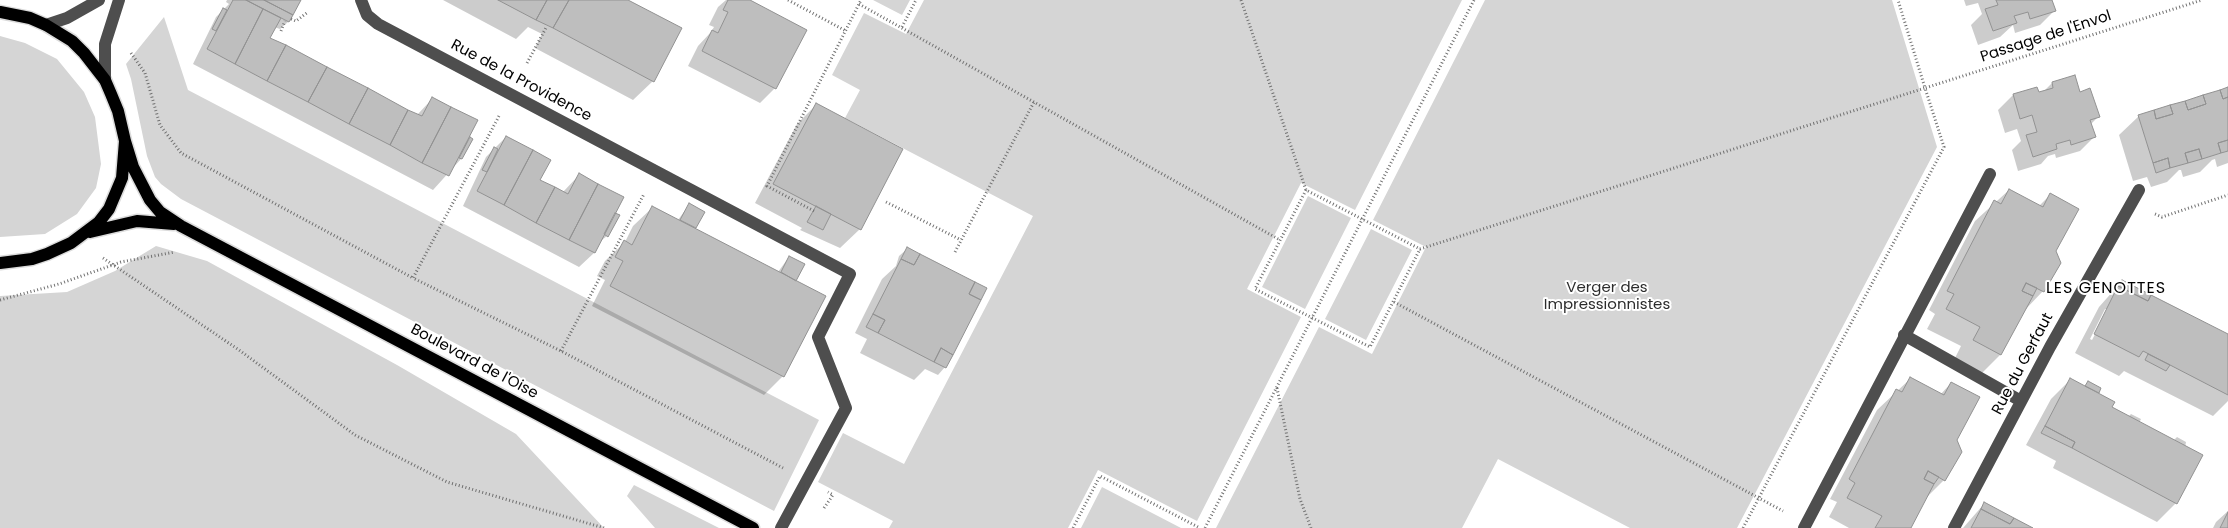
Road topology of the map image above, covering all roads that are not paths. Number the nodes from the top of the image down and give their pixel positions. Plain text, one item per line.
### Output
1 (99, 0) edge
2 (119, 0) edge
3 (361, 0) edge
4 (3, 11) edge
5 (46, 25) junction
6 (105, 80) junction
7 (126, 141) junction
8 (1990, 174) dead end
9 (2139, 190) dead end
10 (181, 226) junction
11 (85, 234) junction
12 (0, 262) edge
13 (1904, 335) junction
14 (2022, 401) junction
15 (753, 528) edge
16 (781, 528) edge
17 (1804, 528) edge
18 (1954, 528) edge

1 - 5 street
2 - 6 street
3 - 16 street, Rue de la Providence
4 - 5 main road, Boulevard de l'Oise
5 - 6 main road, Boulevard de l'Oise
6 - 7 main road, Boulevard de l'Oise
7 - 10 main road, Boulevard de l'Oise
7 - 11 main road
8 - 13 street
9 - 14 street, Rue du Gerfaut
10 - 11 main road, Boulevard de l'Oise
10 - 15 main road, Boulevard de l'Oise
11 - 12 main road
13 - 14 street
13 - 17 street
14 - 18 street, Rue du Gerfaut

